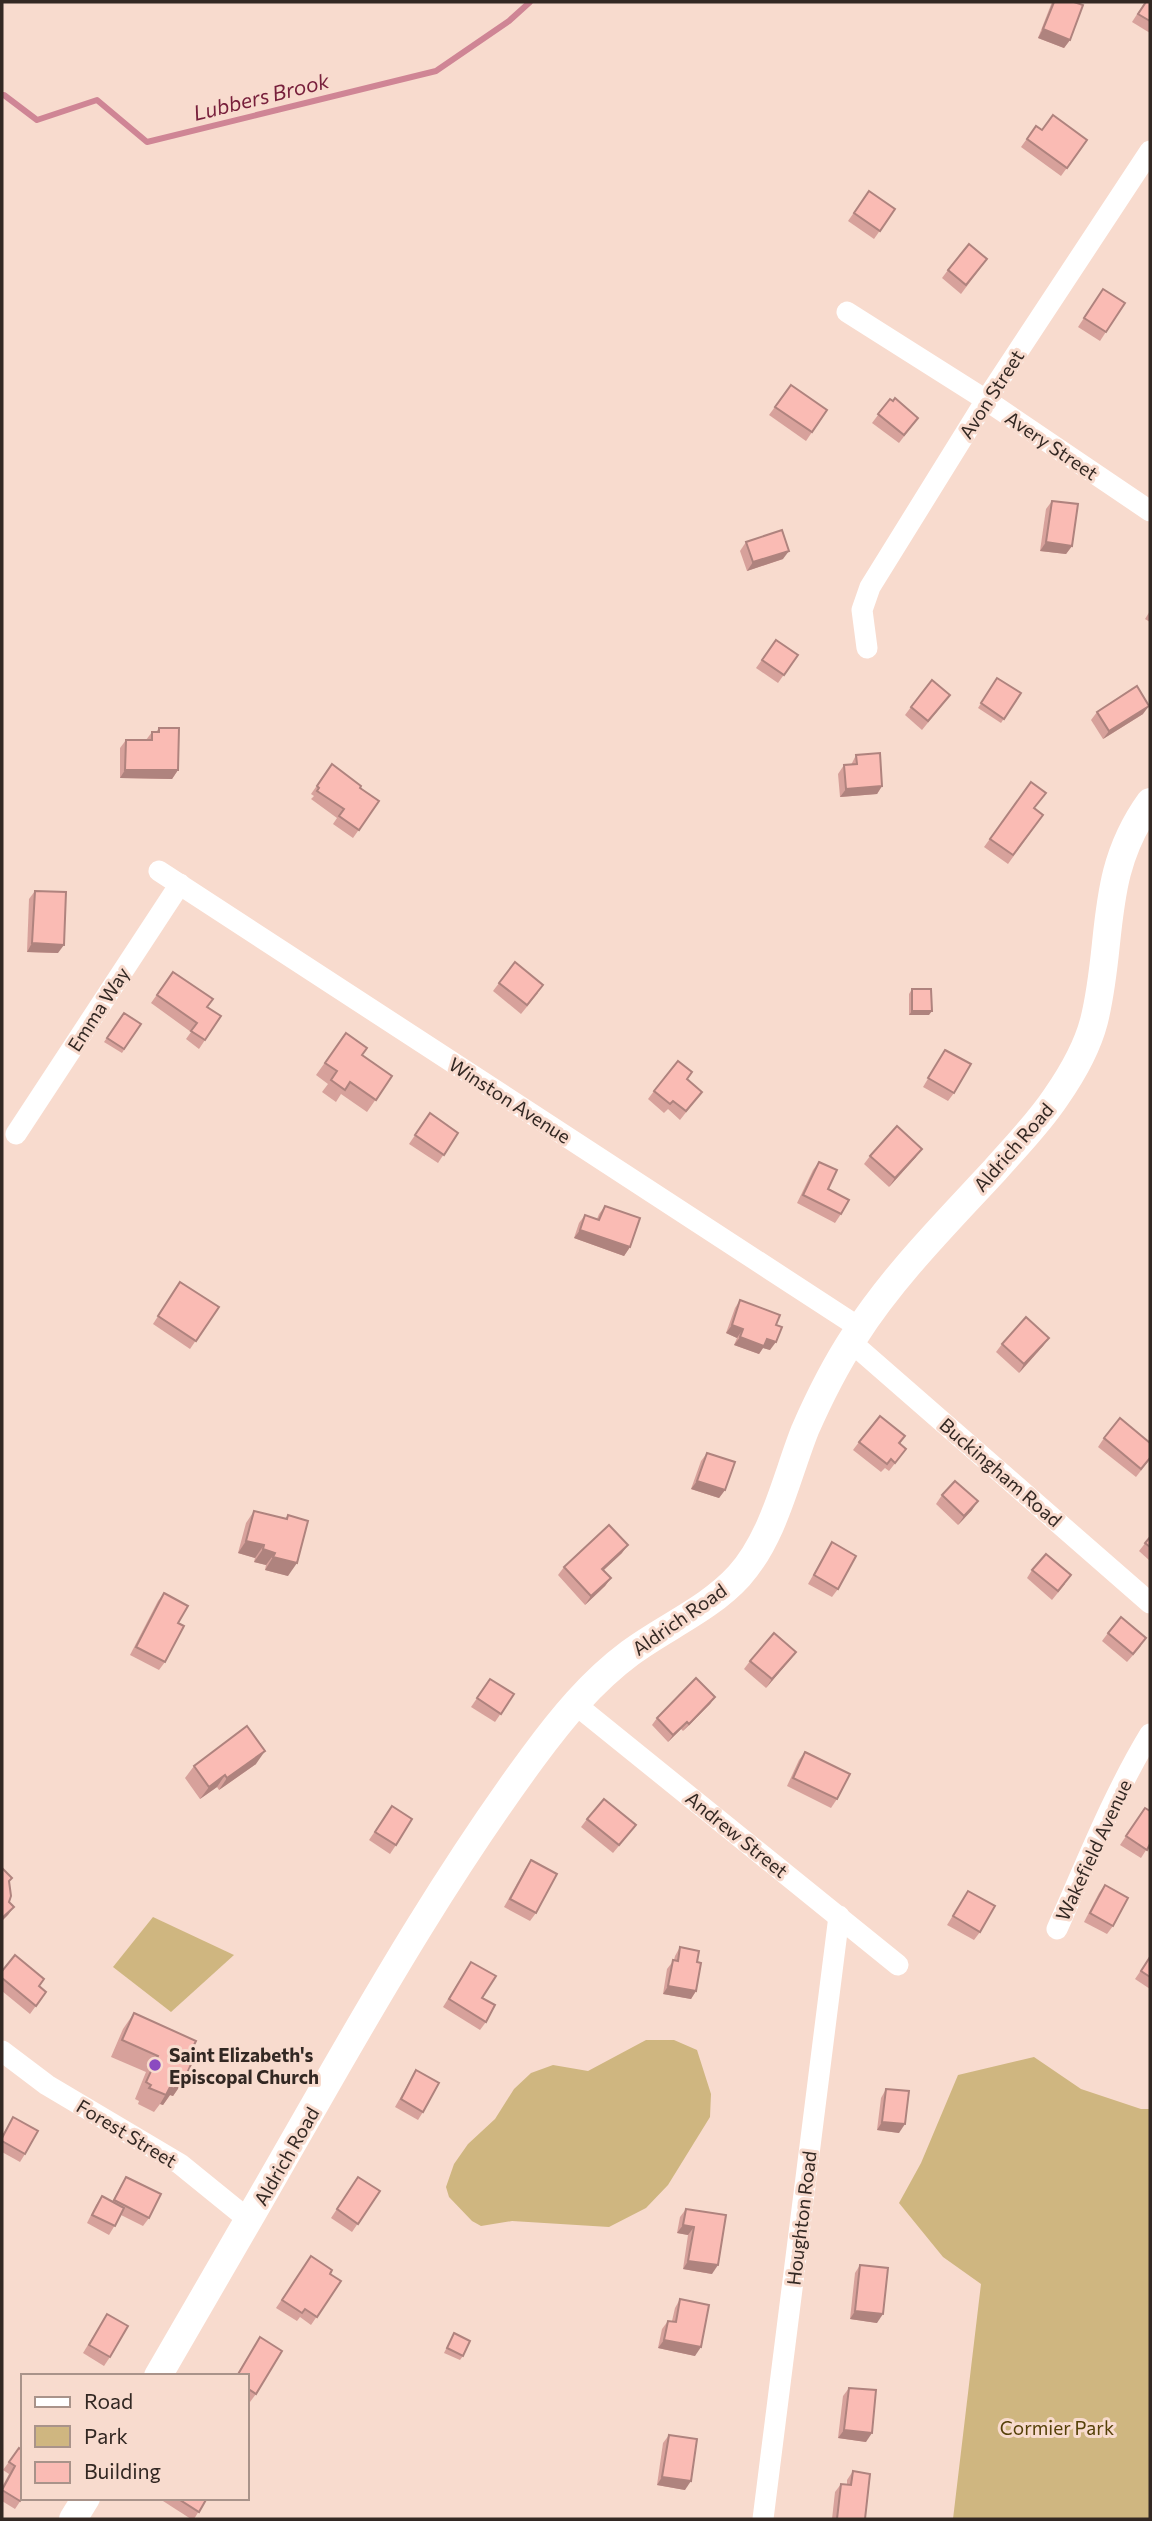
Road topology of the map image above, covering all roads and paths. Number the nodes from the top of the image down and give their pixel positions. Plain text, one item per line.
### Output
1 (1150, 151) edge
2 (847, 312) dead end
3 (986, 400) junction
4 (1150, 511) edge
5 (867, 648) dead end
6 (1150, 802) edge
7 (159, 871) dead end
8 (180, 884) junction
9 (16, 1134) dead end
10 (855, 1335) junction
11 (1150, 1603) edge
12 (575, 1704) junction
13 (1150, 1734) edge
14 (839, 1916) junction
15 (1057, 1929) dead end
16 (898, 1965) dead end
17 (2, 2051) edge
18 (249, 2220) junction
19 (159, 2374) edge
20 (85, 2500) edge
21 (73, 2519) edge
22 (763, 2519) edge

1 - 3 street, Avon Street
2 - 3 street, Avery Street
3 - 4 street, Avery Street
3 - 5 street, Avon Street
6 - 10 street, Aldrich Road
7 - 8 street, Winston Avenue
8 - 9 street, Emma Way
8 - 10 street, Winston Avenue
10 - 11 street, Buckingham Road
10 - 12 street, Aldrich Road
12 - 14 street, Andrew Street
12 - 18 street, Aldrich Road
13 - 15 street, Wakefield Avenue
14 - 16 street, Andrew Street
14 - 22 street, Houghton Road
17 - 18 street, Forest Street
18 - 19 street, Aldrich Road
20 - 21 street

